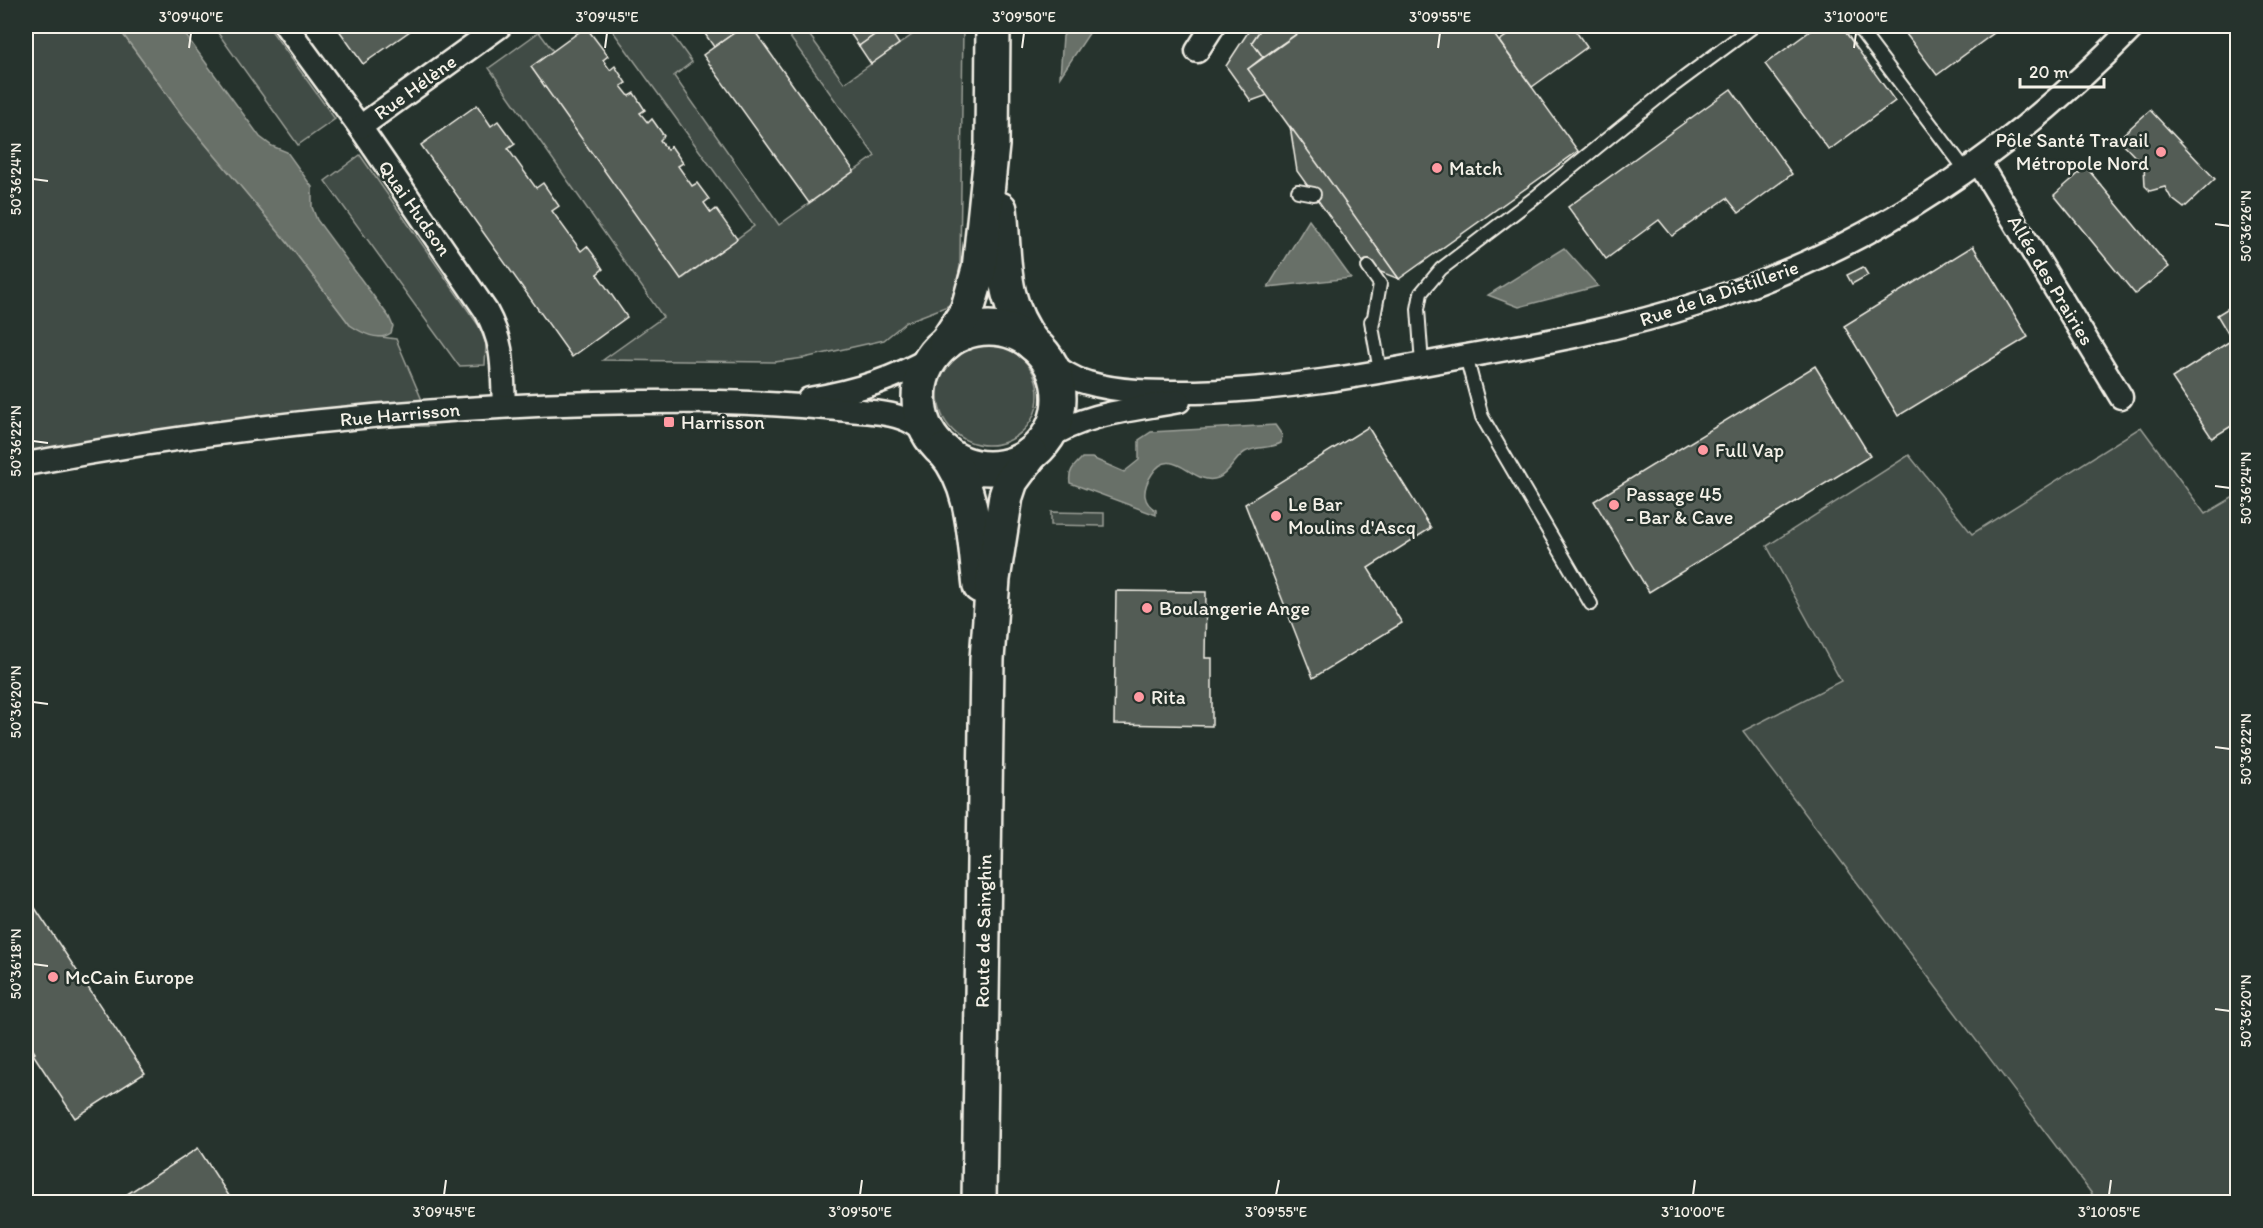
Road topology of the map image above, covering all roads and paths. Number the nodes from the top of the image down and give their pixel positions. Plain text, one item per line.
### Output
1 (286, 26) edge
2 (500, 26) edge
3 (993, 26) edge
4 (1213, 26) edge
5 (1754, 26) edge
6 (1857, 26) edge
7 (2134, 26) edge
8 (1197, 51) dead end
9 (360, 127) junction
10 (992, 145) junction
11 (1973, 168) junction
12 (1298, 191) dead end
13 (1314, 194) dead end
14 (1368, 267) dead end
15 (1370, 314) dead end
16 (1372, 328) junction
17 (939, 350) junction
18 (1040, 352) junction
19 (1466, 356) junction
20 (1422, 364) junction
21 (1380, 371) junction
22 (1230, 391) junction
23 (2121, 398) dead end
24 (777, 403) junction
25 (504, 406) junction
26 (937, 444) junction
27 (1038, 446) junction
28 (26, 464) edge
29 (1591, 604) dead end
30 (987, 659) junction
31 (979, 1203) edge

1 - 9 street, Quai Hudson
2 - 9 street, Rue Hélène
3 - 10 street
4 - 8 street
5 - 20 lane
6 - 11 lane
7 - 11 street, Rue de la Distillerie
9 - 25 street, Quai Hudson
10 - 17 street
10 - 18 street
11 - 19 street, Rue de la Distillerie
11 - 23 street, Allée des Prairies
12 - 13 lane
14 - 16 lane
15 - 16 lane
16 - 21 lane
17 - 18 street
17 - 24 street, Rue Harrisson
17 - 26 street
18 - 22 street, Rue de la Distillerie
18 - 27 street
19 - 20 street, Rue de la Distillerie
19 - 29 lane
20 - 21 street, Rue de la Distillerie
21 - 22 street, Rue de la Distillerie
22 - 27 street, Rue de la Distillerie
24 - 25 street, Rue Harrisson
24 - 26 street, Rue Harrisson
25 - 28 street, Rue Harrisson
26 - 27 street
26 - 30 street, Route de Sainghin
27 - 30 street, Route de Sainghin
30 - 31 street, Route de Sainghin

